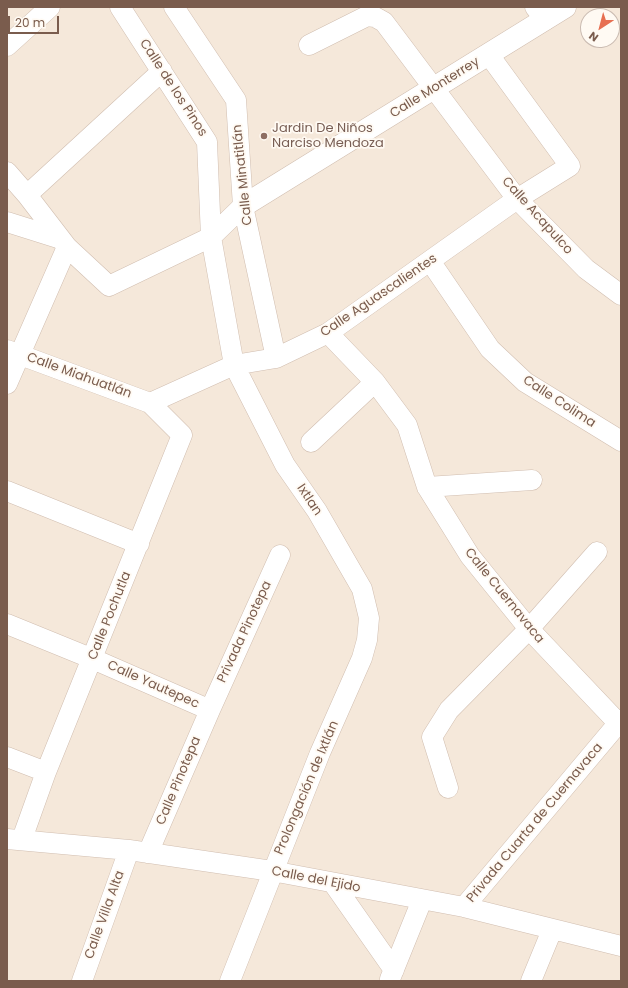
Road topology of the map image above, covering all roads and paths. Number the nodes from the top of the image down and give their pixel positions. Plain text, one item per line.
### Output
1 (50, 7) edge
2 (120, 7) edge
3 (174, 7) edge
4 (565, 7) edge
5 (540, 13) edge
6 (309, 45) dead end
7 (7, 46) edge
8 (489, 55) junction
9 (162, 71) junction
10 (433, 89) junction
11 (7, 172) edge
12 (28, 195) junction
13 (518, 199) junction
14 (243, 206) junction
15 (7, 222) edge
16 (212, 237) junction
17 (64, 243) junction
18 (430, 261) junction
19 (621, 295) edge
20 (328, 333) junction
21 (14, 352) edge
22 (276, 358) junction
23 (234, 365) junction
24 (375, 382) junction
25 (7, 384) edge
26 (150, 403) junction
27 (621, 441) edge
28 (311, 442) dead end
29 (532, 480) dead end
30 (427, 487) junction
31 (7, 491) edge
32 (139, 544) junction
33 (597, 552) dead end
34 (280, 555) dead end
35 (7, 624) edge
36 (529, 629) junction
37 (367, 640) joint
38 (93, 659) junction
39 (210, 710) junction
40 (620, 723) edge
41 (7, 757) edge
42 (46, 772) junction
43 (448, 788) dead end
44 (14, 839) edge
45 (129, 850) junction
46 (148, 853) junction
47 (272, 871) junction
48 (333, 883) junction
49 (422, 900) junction
50 (464, 907) junction
51 (552, 930) junction
52 (621, 946) edge
53 (392, 976) edge
54 (82, 981) edge
55 (230, 981) edge
56 (531, 981) edge

1 - 7 street
2 - 9 street, Calle de los Pinos
3 - 14 street, Calle Minatitlán
4 - 5 street, Calle Monterrey
5 - 8 street, Calle Monterrey
6 - 10 street, Calle Acapulco
8 - 10 street, Calle Monterrey
8 - 13 street, Calle Aguascalientes
9 - 12 street
9 - 16 street, Calle de los Pinos
10 - 13 street, Calle Acapulco
10 - 14 street, Calle Monterrey
11 - 12 street
12 - 17 street
13 - 18 street, Calle Aguascalientes
13 - 19 street, Calle Acapulco
14 - 16 street
14 - 22 street, Calle Minatitlán
15 - 17 street
16 - 17 street
16 - 23 street, Calle de los Pinos
17 - 21 street
18 - 20 street, Calle Aguascalientes
18 - 27 street, Calle Colima
20 - 22 street, Calle Aguascalientes
20 - 24 street, Calle Cuernavaca
21 - 25 street
21 - 26 street, Calle Miahuatlán
22 - 23 street, Calle Aguascalientes
23 - 26 street, Calle Aguascalientes
23 - 37 street, Ixtlan
24 - 28 street
24 - 30 street, Calle Cuernavaca
26 - 32 street, Calle Pochutla
29 - 30 street
30 - 36 street, Calle Cuernavaca
31 - 32 street
32 - 38 street, Calle Pochutla
33 - 36 street
34 - 39 street, Privada Pinotepa
35 - 38 street, Calle Yautepec
36 - 40 street, Calle Cuernavaca
36 - 43 street
37 - 47 street, Prolongación de Ixtlán
38 - 39 street, Calle Yautepec
38 - 42 street, Calle Pochutla
39 - 46 street, Calle Pinotepa
40 - 50 street, Privada Cuarta de Cuernavaca
41 - 42 street
42 - 44 street, Calle Pochutla
44 - 45 street, Calle del Ejido
45 - 46 street, Calle del Ejido
45 - 54 street, Calle Villa Alta
46 - 47 street, Calle del Ejido
47 - 48 street, Calle del Ejido
47 - 55 street, Prolongación de Ixtlán
48 - 49 street, Calle del Ejido
48 - 53 street
49 - 50 street, Calle del Ejido
49 - 53 street
50 - 51 street, Calle del Ejido
51 - 52 street, Calle del Ejido
51 - 56 street

